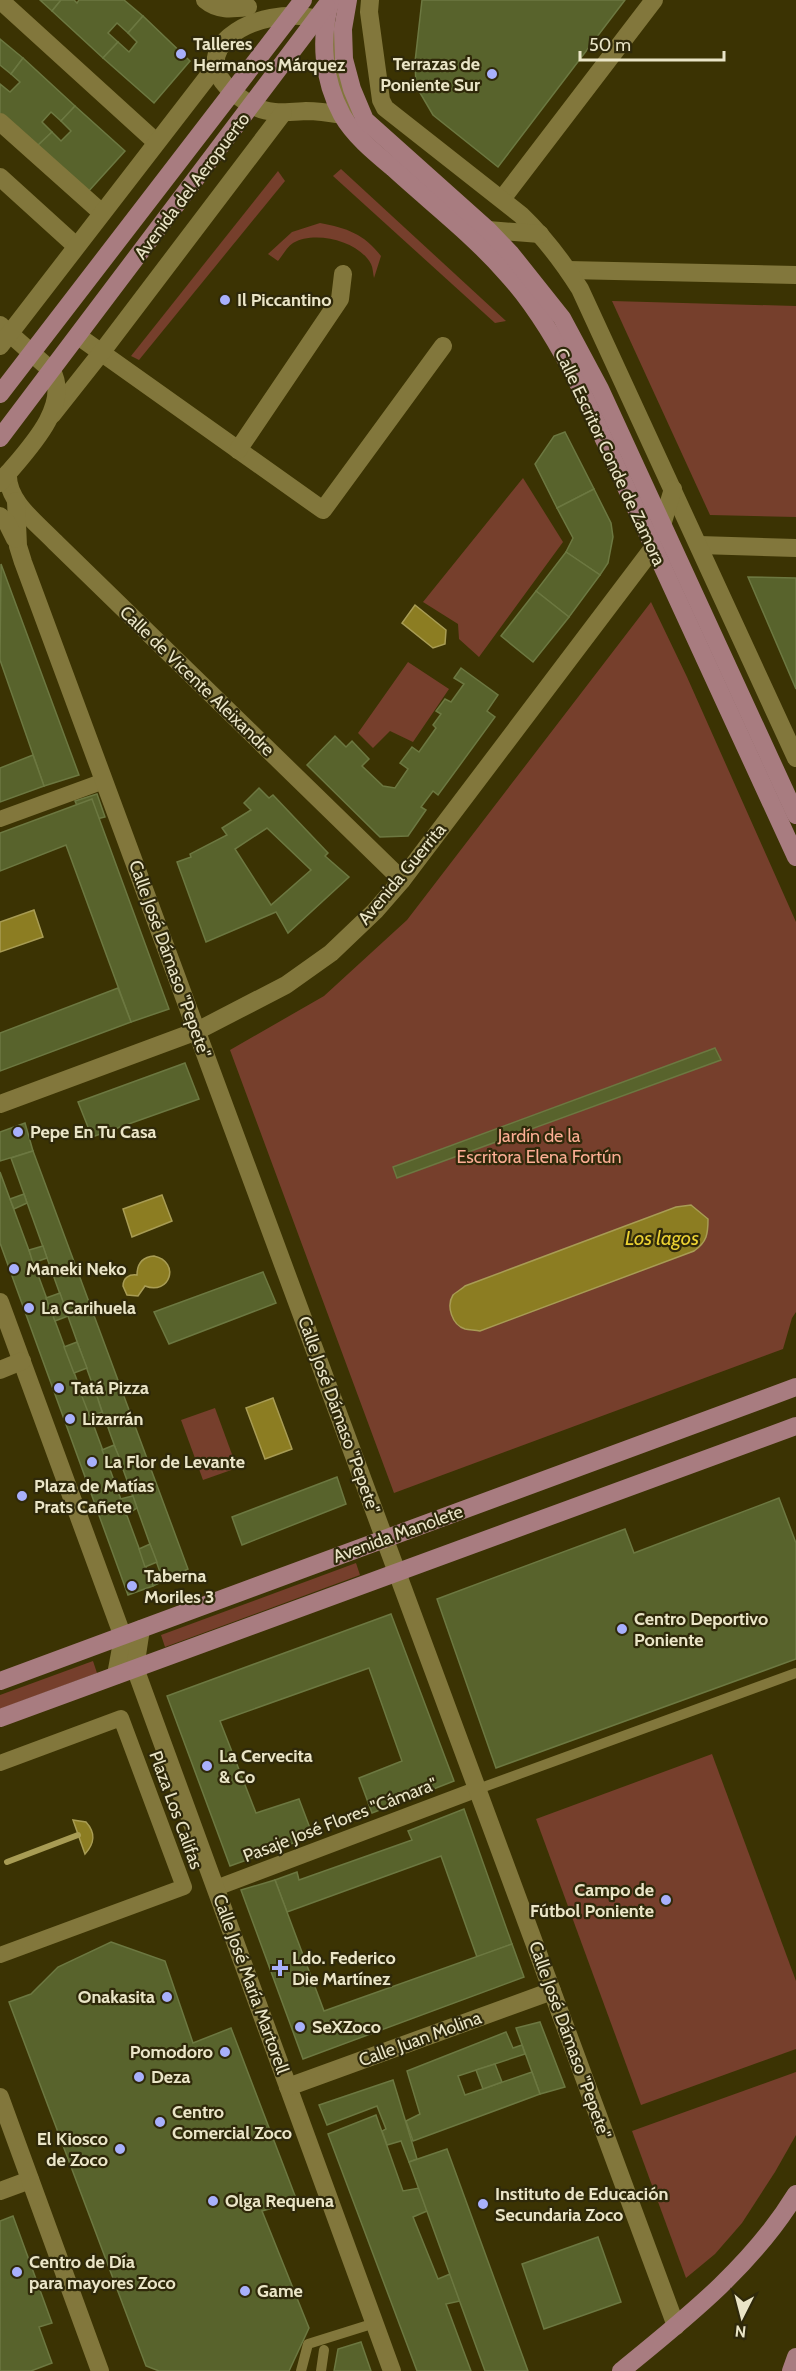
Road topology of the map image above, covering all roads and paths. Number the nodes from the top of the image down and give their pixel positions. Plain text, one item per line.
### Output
1 (0, 0) edge
2 (331, 0) edge
3 (348, 0) edge
4 (370, 0) edge
5 (654, 0) edge
6 (206, 1) edge
7 (300, 4) edge
8 (249, 7) junction
9 (321, 21) junction
10 (218, 41) junction
11 (216, 66) junction
12 (233, 91) junction
13 (253, 106) junction
14 (284, 113) junction
15 (342, 116) junction
16 (365, 120) junction
17 (0, 122) edge
18 (156, 142) junction
19 (0, 177) edge
20 (502, 199) junction
21 (102, 213) junction
22 (488, 230) junction
23 (540, 234) junction
24 (76, 246) junction
25 (568, 270) junction
26 (343, 274) dead end
27 (796, 275) edge
28 (3, 335) edge
29 (78, 336) junction
30 (443, 346) dead end
31 (32, 353) junction
32 (101, 353) junction
33 (52, 371) junction
34 (0, 394) edge
35 (51, 415) junction
36 (0, 438) edge
37 (238, 450) junction
38 (4, 478) edge
39 (673, 489) junction
40 (16, 501) junction
41 (0, 516) edge
42 (663, 525) junction
43 (699, 545) junction
44 (18, 546) junction
45 (653, 548) junction
46 (796, 548) edge
47 (796, 758) edge
48 (104, 781) junction
49 (796, 815) edge
50 (0, 819) edge
51 (796, 857) edge
52 (402, 880) junction
53 (197, 1031) junction
54 (0, 1104) edge
55 (0, 1302) edge
56 (22, 1362) junction
57 (0, 1370) edge
58 (796, 1388) edge
59 (796, 1426) edge
60 (385, 1539) junction
61 (398, 1574) junction
62 (141, 1629) junction
63 (123, 1637) junction
64 (135, 1668) junction
65 (796, 1673) edge
66 (116, 1675) junction
67 (0, 1681) edge
68 (0, 1718) edge
69 (0, 1763) edge
70 (478, 1789) junction
71 (216, 1888) junction
72 (0, 1955) edge
73 (552, 1991) junction
74 (288, 2087) junction
75 (0, 2097) edge
76 (30, 2180) junction
77 (0, 2191) edge
78 (796, 2194) edge
79 (375, 2323) junction
80 (676, 2326) junction
81 (324, 2350) dead end
82 (796, 2357) edge
83 (100, 2371) edge
84 (301, 2371) edge
85 (321, 2371) edge
86 (392, 2371) edge
87 (621, 2371) edge
88 (791, 2371) edge

1 - 18 street
2 - 9 main road, Avenida del Aeropuerto
3 - 16 main road
4 - 20 street
5 - 20 street
6 - 8 street
6 - 10 street
7 - 8 street
7 - 9 street
7 - 12 main road, Avenida del Aeropuerto
8 - 10 street
9 - 13 main road, Avenida del Aeropuerto
9 - 15 main road
9 - 16 street
10 - 11 street
11 - 12 street
11 - 18 street
12 - 13 street
12 - 31 main road, Avenida del Aeropuerto
13 - 14 street
13 - 29 main road, Avenida del Aeropuerto
14 - 15 street
14 - 32 street, Avenida del Aeropuerto
15 - 45 main road, Calle Escritor Conde de Zamora
16 - 22 main road, Calle Escritor Conde de Zamora
17 - 21 street
18 - 21 street
19 - 24 street
20 - 23 street
21 - 24 street
22 - 23 street
22 - 42 main road, Calle Escritor Conde de Zamora
23 - 25 street
24 - 28 street
25 - 27 street
25 - 39 street
26 - 37 street
28 - 31 street
29 - 32 street
29 - 33 main road, Avenida del Aeropuerto
30 - 37 street
31 - 33 street
31 - 34 main road, Avenida del Aeropuerto
32 - 35 street, Avenida del Aeropuerto
32 - 37 street
33 - 35 street, Avenida del Aeropuerto
33 - 36 main road, Avenida del Aeropuerto
35 - 38 street, Avenida del Aeropuerto
38 - 40 street, Calle de Vicente Aleixandre
39 - 42 street, Avenida Guerrita
39 - 43 street
40 - 44 street, Calle José Dámaso "Pepete"
40 - 52 street, Calle de Vicente Aleixandre
41 - 44 street
42 - 45 street, Avenida Guerrita
42 - 49 main road, Calle Escritor Conde de Zamora
43 - 46 street
43 - 47 street
44 - 48 street, Calle José Dámaso "Pepete"
45 - 51 main road, Calle Escritor Conde de Zamora
45 - 52 street, Avenida Guerrita
48 - 50 street
48 - 53 street, Calle José Dámaso "Pepete"
52 - 53 street, Avenida Guerrita
53 - 54 street, Avenida Guerrita
53 - 60 street, Calle José Dámaso "Pepete"
55 - 56 street
56 - 57 street
56 - 63 street
58 - 60 main road, Avenida Manolete
59 - 61 main road, Avenida Manolete
60 - 61 street, Calle José Dámaso "Pepete"
60 - 62 main road, Avenida Manolete
61 - 64 main road, Avenida Manolete
61 - 70 street, Calle José Dámaso "Pepete"
62 - 63 main road, Avenida Manolete
62 - 64 street, Calle José María Martorell
63 - 66 street
63 - 67 main road, Avenida Manolete
64 - 66 main road, Avenida Manolete
64 - 71 street, Calle José María Martorell
65 - 70 lane
66 - 68 main road, Avenida Manolete
69 - 72 street, Plaza Los Califas
70 - 71 street, Pasaje José Flores "Cámara"
70 - 73 street, Calle José Dámaso "Pepete"
71 - 74 street, Calle José María Martorell
73 - 74 street, Calle Juan Molina
73 - 80 street, Calle José Dámaso "Pepete"
74 - 79 street, Calle José María Martorell
75 - 76 street
76 - 77 street
76 - 83 street
78 - 80 main road
79 - 84 lane
79 - 86 street, Calle José María Martorell
80 - 87 main road
81 - 85 lane
82 - 88 main road

